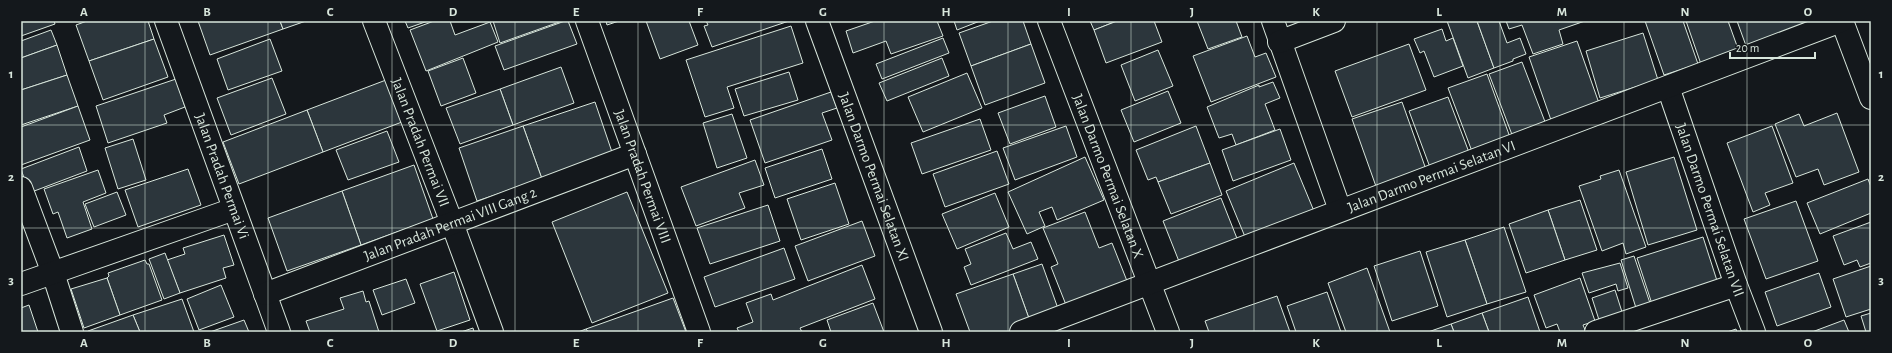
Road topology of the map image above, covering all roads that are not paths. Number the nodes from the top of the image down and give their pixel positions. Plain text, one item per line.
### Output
1 (166, 21) edge
2 (374, 21) edge
3 (587, 21) edge
4 (817, 21) edge
5 (1049, 21) edge
6 (1273, 21) edge
7 (1334, 21) edge
8 (1841, 21) edge
9 (1280, 42) junction
10 (1668, 87) junction
11 (1871, 98) edge
12 (635, 154) junction
13 (21, 188) edge
14 (234, 209) junction
15 (1340, 210) junction
16 (452, 223) junction
17 (53, 272) junction
18 (1149, 283) junction
19 (21, 284) edge
20 (1736, 285) junction
21 (265, 294) junction
22 (72, 332) edge
23 (279, 332) edge
24 (492, 332) edge
25 (699, 332) edge
26 (931, 332) edge
27 (1022, 332) edge
28 (1168, 332) edge
29 (1596, 332) edge
30 (1754, 332) edge

1 - 14 street, Jalan Pradah Permai Vi
2 - 16 street, Jalan Pradah Permai VII
3 - 12 street, Jalan Pradah Permai VIII
4 - 26 street, Jalan Darmo Permai Selatan XI
5 - 18 street, Jalan Darmo Permai Selatan X
6 - 9 street
7 - 9 street
8 - 10 street, Jalan Darmo Permai Selatan VI
8 - 11 street
9 - 15 street
10 - 15 street, Jalan Darmo Permai Selatan VI
10 - 20 street, Jalan Darmo Permai Selatan VII
12 - 16 street, Jalan Pradah Permai VIII Gang 2
12 - 25 street, Jalan Pradah Permai VIII
13 - 17 street
14 - 17 street
14 - 21 street, Jalan Pradah Permai Vi
15 - 18 street, Jalan Darmo Permai Selatan VI
16 - 21 street, Jalan Pradah Permai VIII Gang 2
16 - 24 street, Jalan Pradah Permai VII
17 - 19 street
17 - 22 street
18 - 27 street, Jalan Darmo Permai Selatan VI
18 - 28 street, Jalan Darmo Permai Selatan X
20 - 29 street
20 - 30 street, Jalan Darmo Permai Selatan VII
21 - 23 street, Jalan Pradah Permai Vi

